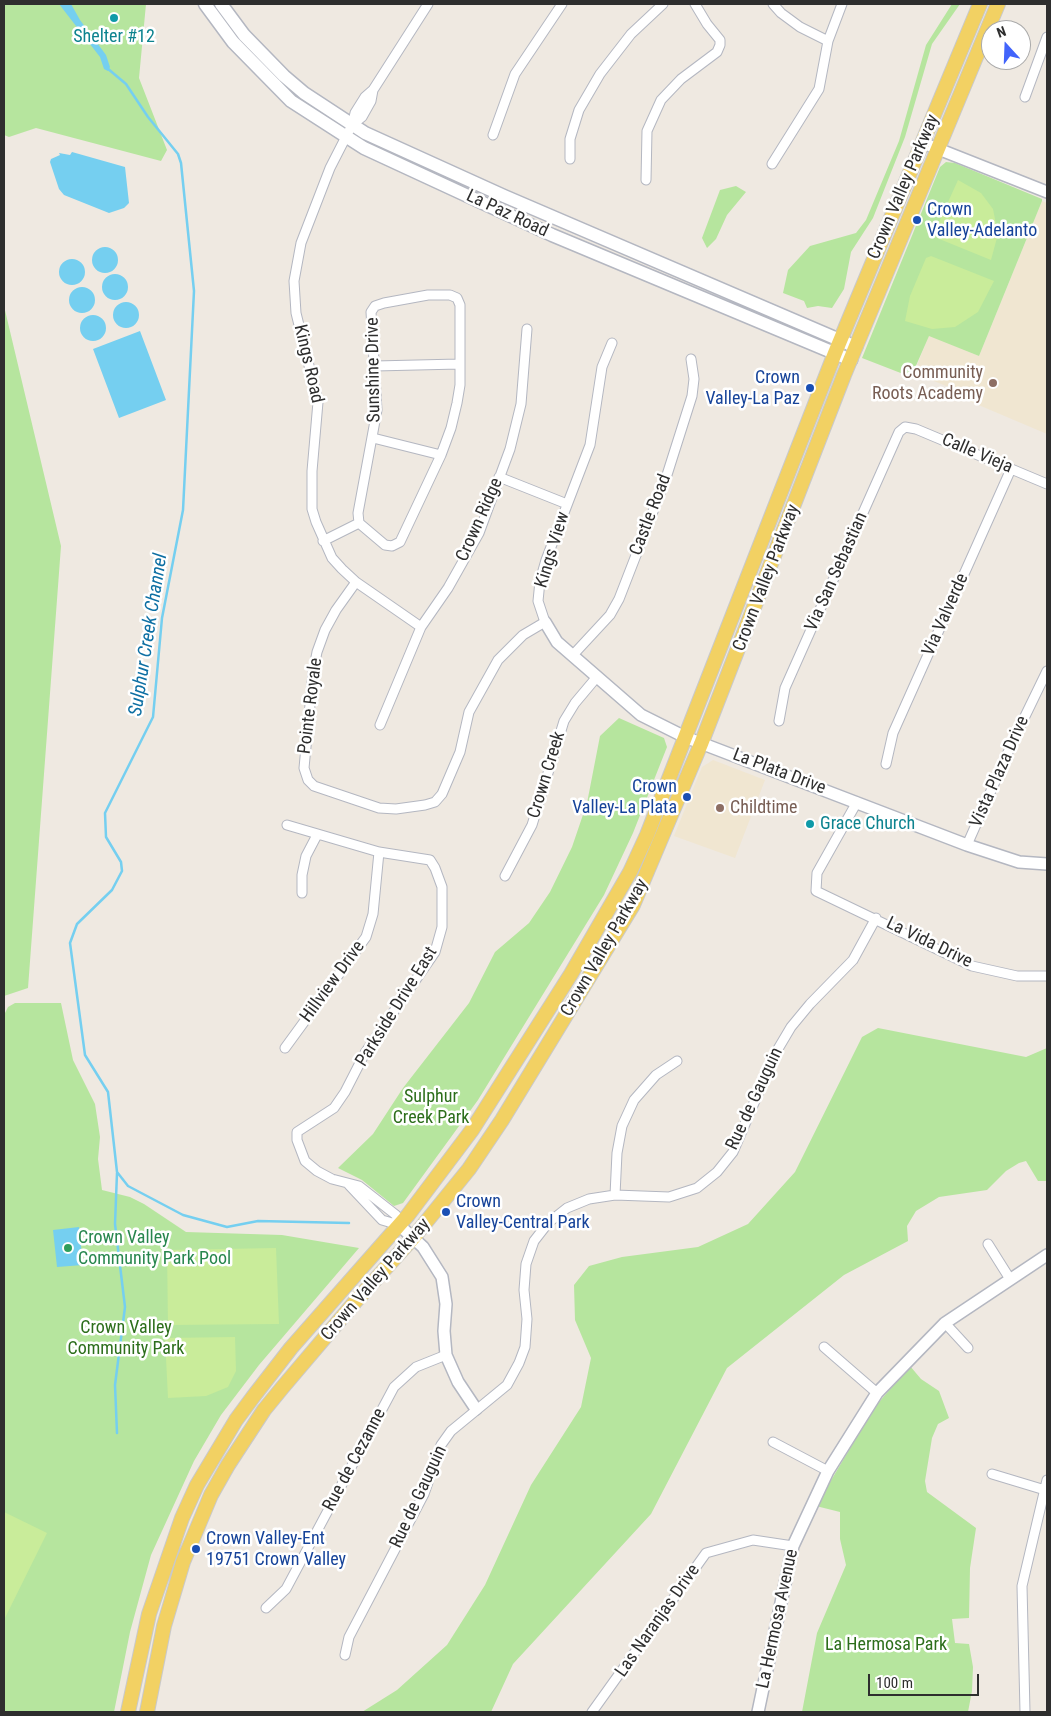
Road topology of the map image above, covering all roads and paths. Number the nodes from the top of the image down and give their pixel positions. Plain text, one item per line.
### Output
1 (428, 4) edge
2 (562, 4) edge
3 (663, 4) edge
4 (695, 4) edge
5 (773, 4) edge
6 (842, 4) edge
7 (980, 4) edge
8 (998, 4) edge
9 (224, 8) edge
10 (208, 9) edge
11 (1047, 37) edge
12 (828, 42) junction
13 (1025, 96) dead end
14 (352, 126) junction
15 (493, 135) dead end
16 (346, 138) junction
17 (923, 143) junction
18 (938, 149) junction
19 (570, 159) dead end
20 (772, 164) dead end
21 (646, 180) dead end
22 (1047, 192) edge
23 (527, 328) dead end
24 (840, 340) junction
25 (612, 343) dead end
26 (834, 353) junction
27 (853, 354) junction
28 (691, 358) dead end
29 (459, 364) junction
30 (376, 366) junction
31 (905, 427) joint
32 (374, 438) junction
33 (441, 455) junction
34 (1012, 469) junction
35 (500, 477) junction
36 (1047, 484) edge
37 (567, 504) junction
38 (359, 523) junction
39 (323, 541) junction
40 (356, 582) junction
41 (545, 622) junction
42 (421, 627) junction
43 (572, 656) junction
44 (1047, 671) edge
45 (596, 678) junction
46 (779, 721) dead end
47 (380, 725) dead end
48 (685, 737) junction
49 (701, 744) junction
50 (886, 764) dead end
51 (858, 802) junction
52 (287, 825) dead end
53 (317, 835) junction
54 (967, 845) junction
55 (379, 852) junction
56 (1047, 864) edge
57 (505, 876) dead end
58 (302, 893) dead end
59 (876, 918) junction
60 (1047, 976) edge
61 (285, 1048) dead end
62 (677, 1061) dead end
63 (615, 1195) junction
64 (399, 1225) junction
65 (413, 1238) junction
66 (988, 1244) dead end
67 (1047, 1255) edge
68 (1010, 1279) junction
69 (945, 1323) junction
70 (824, 1347) dead end
71 (968, 1348) dead end
72 (446, 1355) junction
73 (877, 1393) junction
74 (476, 1409) junction
75 (773, 1442) dead end
76 (828, 1471) junction
77 (992, 1474) dead end
78 (1046, 1485) edge
79 (793, 1546) junction
80 (266, 1608) dead end
81 (345, 1655) dead end
82 (128, 1712) edge
83 (147, 1712) edge
84 (592, 1712) edge
85 (758, 1712) edge
86 (1025, 1712) edge

1 - 14 street, Kings Road
2 - 15 street
3 - 19 street
4 - 21 street
5 - 12 street
6 - 12 street
7 - 17 main road, Crown Valley Parkway
8 - 18 main road, Crown Valley Parkway
9 - 10 main road
9 - 14 main road, La Paz Road
10 - 16 main road, La Paz Road
11 - 13 street
12 - 20 street
14 - 16 street, Kings Road
14 - 24 main road, La Paz Road
16 - 26 main road, La Paz Road
16 - 39 street, Kings Road
17 - 18 street
17 - 24 main road, Crown Valley Parkway
18 - 22 street
18 - 27 main road, Crown Valley Parkway
23 - 35 street, Crown Ridge
24 - 26 main road, Crown Valley Parkway
24 - 27 main road, La Paz Road
25 - 37 street, Kings View
26 - 27 main road, La Paz Road
26 - 48 main road, Crown Valley Parkway
27 - 49 main road, Crown Valley Parkway
28 - 43 street, Castle Road
29 - 30 street
29 - 30 street, Sunshine Drive
29 - 33 street, Sunshine Drive
30 - 32 street, Sunshine Drive
31 - 34 street, Calle Vieja
31 - 46 street, Via San Sebastian
32 - 33 street
32 - 38 street, Sunshine Drive
33 - 38 street, Sunshine Drive
34 - 36 street, Calle Vieja
34 - 50 street, Via Valverde
35 - 37 street
35 - 42 street, Crown Ridge
37 - 41 street, Kings View
38 - 39 street
39 - 40 street, Kings Road
40 - 41 street, Pointe Royale
40 - 42 street, Kings Road
41 - 43 street, La Plata Drive
42 - 47 street, Crown Ridge
43 - 45 street, La Plata Drive
44 - 54 street, Vista Plaza Drive
45 - 48 street, La Plata Drive
45 - 57 street, Crown Creek
48 - 49 street, La Plata Drive
48 - 64 main road, Crown Valley Parkway
49 - 51 street, La Plata Drive
49 - 65 main road, Crown Valley Parkway
51 - 54 street, La Plata Drive
51 - 59 street, La Vida Drive
52 - 53 street
53 - 55 street
53 - 58 street
54 - 56 street, La Plata Drive
55 - 61 street, Hillview Drive
55 - 64 street, Parkside Drive East
59 - 60 street, La Vida Drive
59 - 63 street, Rue de Gauguin
62 - 63 street
63 - 74 street, Rue de Gauguin
64 - 65 street
64 - 82 main road, Crown Valley Parkway
65 - 72 street
65 - 83 main road, Crown Valley Parkway
66 - 68 street
67 - 68 street, La Hermosa Avenue
68 - 69 street, La Hermosa Avenue
69 - 71 street
69 - 73 street, La Hermosa Avenue
70 - 73 street
72 - 74 street
72 - 80 street, Rue de Cezanne
73 - 76 street, La Hermosa Avenue
74 - 81 street, Rue de Gauguin
75 - 76 street
76 - 79 street, La Hermosa Avenue
77 - 78 street
78 - 86 street
79 - 84 street, Las Naranjas Drive
79 - 85 street, La Hermosa Avenue

